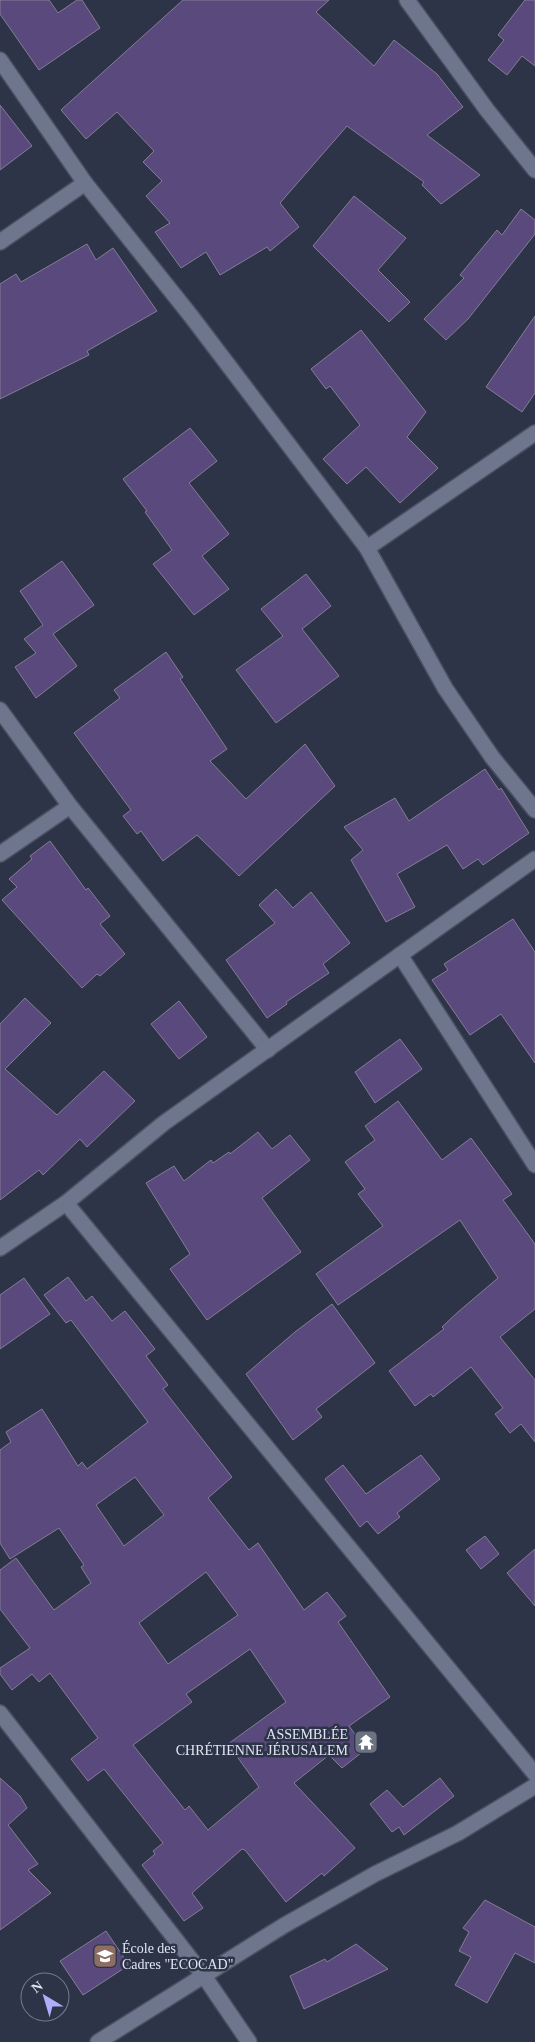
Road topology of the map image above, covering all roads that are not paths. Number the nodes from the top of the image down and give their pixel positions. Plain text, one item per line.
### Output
1 (407, 0) edge
2 (0, 60) edge
3 (535, 170) edge
4 (85, 183) junction
5 (0, 242) edge
6 (535, 433) edge
7 (367, 548) junction
8 (0, 710) edge
9 (70, 806) junction
10 (535, 810) edge
11 (0, 854) edge
12 (535, 860) edge
13 (400, 955) junction
14 (268, 1050) junction
15 (535, 1165) edge
16 (66, 1203) junction
17 (0, 1248) edge
18 (0, 1713) edge
19 (535, 1774) edge
20 (535, 1786) edge
21 (204, 1976) junction
22 (98, 2042) edge
23 (249, 2042) edge

1 - 3 street
2 - 4 street
4 - 5 street
4 - 7 street
6 - 7 street
7 - 10 street
8 - 9 street
9 - 11 street
9 - 14 street
12 - 13 street
13 - 14 street
13 - 15 street
14 - 16 street
16 - 17 street
16 - 19 street
18 - 21 street
20 - 21 street
21 - 22 street
21 - 23 street

